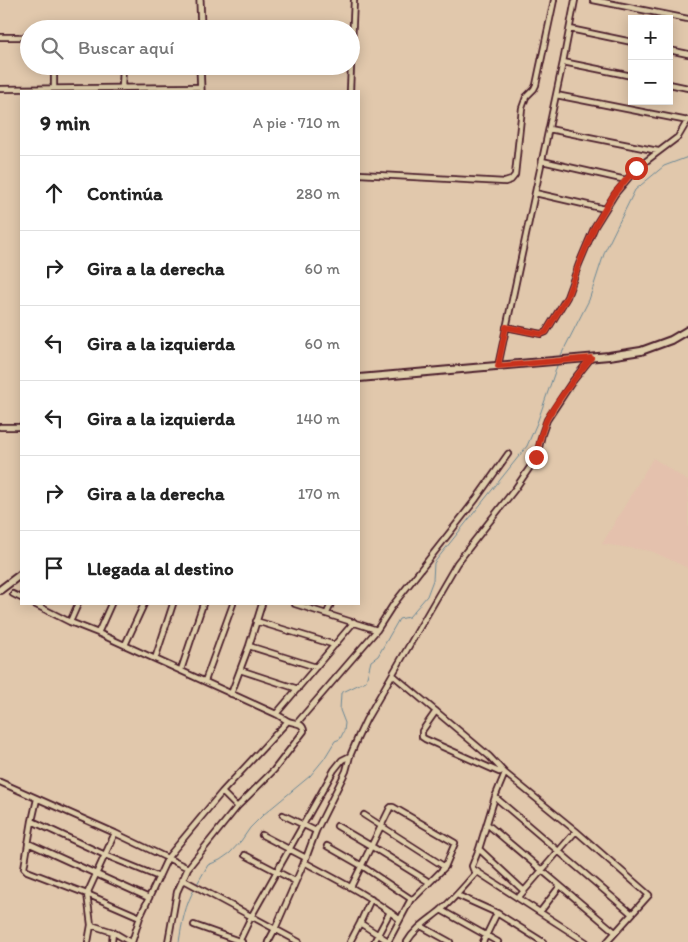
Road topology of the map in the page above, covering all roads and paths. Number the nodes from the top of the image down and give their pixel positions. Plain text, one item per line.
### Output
1 (200, 0) edge
2 (354, 0) edge
3 (554, 0) edge
4 (575, 0) edge
5 (593, 0) edge
6 (688, 19) edge
7 (200, 20) edge
8 (353, 20) edge
9 (570, 29) junction
10 (20, 36) edge
11 (0, 37) edge
12 (628, 41) edge
13 (673, 51) edge
14 (688, 54) edge
15 (564, 62) junction
16 (54, 75) edge
17 (123, 75) edge
18 (200, 75) edge
19 (351, 75) edge
20 (628, 75) edge
21 (673, 85) edge
22 (54, 88) junction
23 (122, 88) junction
24 (688, 88) edge
25 (0, 89) edge
26 (201, 89) edge
27 (350, 90) edge
28 (556, 95) junction
29 (688, 121) edge
30 (549, 129) junction
31 (658, 151) junction
32 (542, 161) junction
33 (360, 174) edge
34 (626, 180) junction
35 (535, 193) junction
36 (605, 209) junction
37 (506, 327) junction
38 (688, 330) edge
39 (591, 358) junction
40 (498, 366) junction
41 (360, 378) edge
42 (0, 427) edge
43 (20, 427) edge
44 (508, 454) dead end
45 (20, 571) edge
46 (20, 575) edge
47 (0, 585) edge
48 (0, 590) edge
49 (13, 594) dead end
50 (20, 598) edge
51 (36, 605) edge
52 (78, 605) edge
53 (111, 605) edge
54 (144, 605) edge
55 (173, 605) edge
56 (203, 605) edge
57 (233, 605) edge
58 (262, 605) edge
59 (299, 605) edge
60 (331, 605) edge
61 (327, 613) junction
62 (256, 621) junction
63 (70, 622) junction
64 (354, 622) junction
65 (377, 630) junction
66 (98, 633) junction
67 (125, 645) junction
68 (335, 645) junction
69 (248, 646) junction
70 (155, 659) junction
71 (316, 667) junction
72 (181, 670) junction
73 (240, 670) junction
74 (394, 675) junction
75 (205, 682) junction
76 (298, 689) junction
77 (231, 694) junction
78 (436, 711) junction
79 (276, 714) junction
80 (288, 721) junction
81 (297, 723) junction
82 (350, 756) junction
83 (503, 771) junction
84 (0, 782) edge
85 (222, 792) junction
86 (495, 797) junction
87 (37, 799) junction
88 (237, 807) junction
89 (283, 815) dead end
90 (364, 815) dead end
91 (32, 821) junction
92 (303, 824) junction
93 (487, 824) junction
94 (382, 825) junction
95 (338, 826) dead end
96 (316, 831) junction
97 (576, 831) junction
98 (115, 833) junction
99 (262, 835) dead end
100 (28, 843) junction
101 (327, 846) dead end
102 (371, 846) junction
103 (290, 849) junction
104 (479, 849) junction
105 (558, 851) junction
106 (105, 855) junction
107 (246, 855) dead end
108 (168, 857) junction
109 (305, 860) junction
110 (362, 866) junction
111 (445, 867) junction
112 (188, 868) junction
113 (541, 870) junction
114 (277, 871) junction
115 (477, 872) junction
116 (96, 874) junction
117 (159, 877) junction
118 (182, 879) junction
119 (295, 882) junction
120 (429, 882) junction
121 (560, 886) junction
122 (351, 887) junction
123 (524, 890) junction
124 (87, 894) junction
125 (457, 895) junction
126 (149, 898) junction
127 (518, 898) junction
128 (371, 899) junction
129 (411, 899) junction
130 (441, 910) junction
131 (390, 912) junction
132 (540, 912) junction
133 (497, 913) junction
134 (632, 914) junction
135 (140, 917) junction
136 (251, 917) junction
137 (399, 919) junction
138 (360, 923) junction
139 (91, 925) junction
140 (194, 925) dead end
141 (421, 926) junction
142 (275, 929) junction
143 (113, 932) junction
144 (615, 932) junction
145 (378, 934) junction
146 (487, 935) junction
147 (88, 942) edge
148 (112, 942) edge
149 (131, 942) edge
150 (168, 942) edge
151 (240, 942) edge
152 (268, 942) edge
153 (299, 942) edge
154 (350, 942) edge
155 (374, 942) edge
156 (388, 942) edge
157 (407, 942) edge
158 (450, 942) edge
159 (483, 942) edge
160 (498, 942) edge
161 (543, 942) edge
162 (586, 942) edge
163 (607, 942) edge

1 - 7 street
2 - 8 street
3 - 33 street
4 - 9 street
5 - 6 street
9 - 12 street
9 - 15 street
10 - 11 street
13 - 14 street
15 - 20 street
15 - 28 street
16 - 22 street
17 - 23 street
18 - 26 street
19 - 27 street
21 - 24 street
22 - 23 street
22 - 25 street
23 - 26 street
28 - 29 street
28 - 30 street
29 - 31 street
30 - 31 street
30 - 32 street
31 - 34 street
32 - 34 street
32 - 35 street
34 - 36 street
35 - 36 street
35 - 37 street
36 - 37 street
37 - 40 street
38 - 39 main road
39 - 40 main road
39 - 74 street
40 - 41 main road
42 - 43 street
44 - 65 street
45 - 47 main road
46 - 48 main road
49 - 50 street
51 - 63 street
52 - 63 street
53 - 66 street
54 - 67 street
55 - 70 street
56 - 72 street
57 - 75 street
58 - 62 street
59 - 61 street
60 - 61 street
61 - 64 street
62 - 68 street
62 - 69 street
63 - 66 street
64 - 65 street
64 - 68 street
65 - 81 street
66 - 67 street
67 - 70 street
68 - 71 street
69 - 71 street
69 - 73 street
70 - 72 street
71 - 76 street
72 - 75 street
73 - 76 street
73 - 77 street
74 - 78 street
74 - 82 street
75 - 77 street
76 - 79 street
77 - 79 street
78 - 83 street
78 - 83 street
79 - 80 street
80 - 81 street
80 - 85 street
81 - 88 street
82 - 92 street
82 - 96 street
83 - 86 street
83 - 97 street
84 - 87 street
85 - 88 street
85 - 108 street
86 - 93 street
86 - 105 street
87 - 91 street
87 - 98 street
88 - 112 street
89 - 92 street
90 - 94 street
91 - 100 street
91 - 106 street
92 - 96 street
92 - 103 street
93 - 104 street
93 - 113 street
94 - 102 street
94 - 111 street
94 - 111 street
95 - 102 street
96 - 109 street
97 - 105 street
97 - 134 street
98 - 106 street
98 - 108 street
99 - 103 street
100 - 116 street
100 - 124 street
101 - 110 street
102 - 110 street
102 - 120 street
103 - 109 street
103 - 114 street
104 - 115 street
104 - 123 street
105 - 113 street
105 - 134 street
106 - 116 street
106 - 117 street
107 - 114 street
108 - 112 street
108 - 117 street
109 - 119 street
109 - 122 street
110 - 122 street
110 - 129 street
111 - 120 street
112 - 118 street
113 - 121 street
113 - 123 street
114 - 119 street
114 - 136 street
115 - 125 street
115 - 127 street
116 - 124 street
116 - 126 street
117 - 126 street
118 - 136 street
118 - 150 street
119 - 142 street
120 - 129 street
121 - 132 street
121 - 144 street
122 - 128 street
123 - 127 street
124 - 135 street
124 - 139 street
125 - 130 street
125 - 133 street
126 - 135 street
127 - 132 street
128 - 131 street
128 - 138 street
129 - 137 street
130 - 141 street
130 - 146 street
131 - 137 street
131 - 145 street
132 - 162 street
133 - 146 street
133 - 161 street
134 - 144 street
135 - 149 street
136 - 142 street
136 - 151 street
137 - 156 street
138 - 145 street
138 - 154 street
139 - 143 street
139 - 147 street
140 - 151 street
141 - 157 street
141 - 158 street
142 - 152 street
142 - 153 street
143 - 148 street
143 - 149 street
144 - 163 street
145 - 155 street
145 - 156 street
146 - 159 street
146 - 160 street

